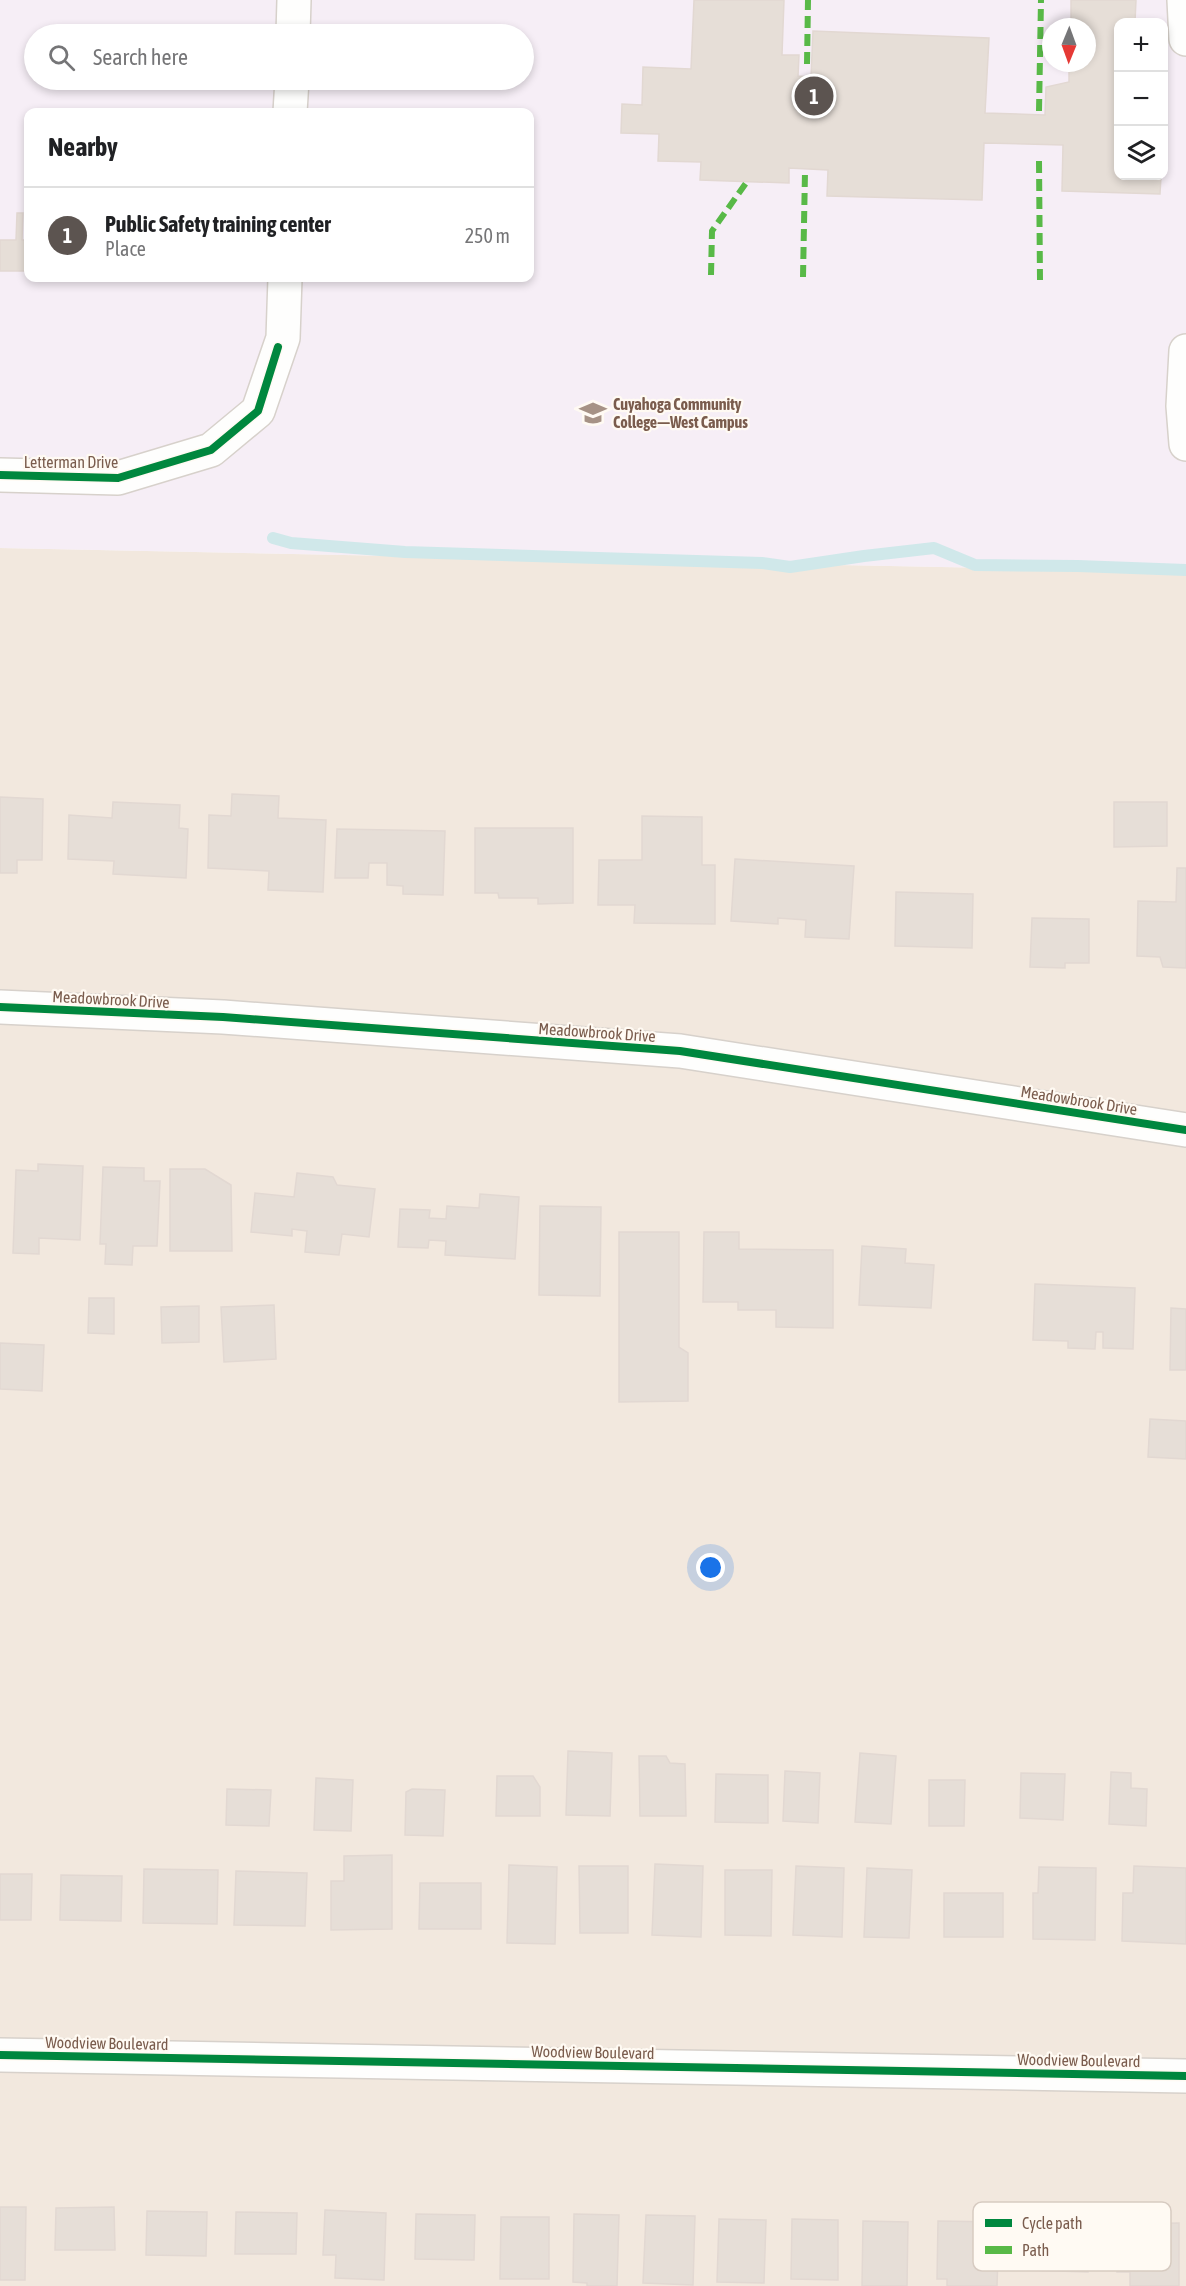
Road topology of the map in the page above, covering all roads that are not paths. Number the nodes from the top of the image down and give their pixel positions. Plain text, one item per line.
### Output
1 (294, 0) edge
2 (1184, 0) edge
3 (293, 24) edge
4 (1186, 39) edge
5 (291, 90) edge
6 (290, 108) edge
7 (285, 282) edge
8 (1186, 351) edge
9 (1186, 444) edge
10 (0, 475) edge
11 (0, 1007) edge
12 (1186, 1130) edge
13 (0, 2055) edge
14 (1186, 2076) edge

1 - 3 street
2 - 4 street
5 - 6 street
7 - 10 street, Letterman Drive
8 - 9 street
11 - 12 street, Meadowbrook Drive
13 - 14 street, Woodview Boulevard

